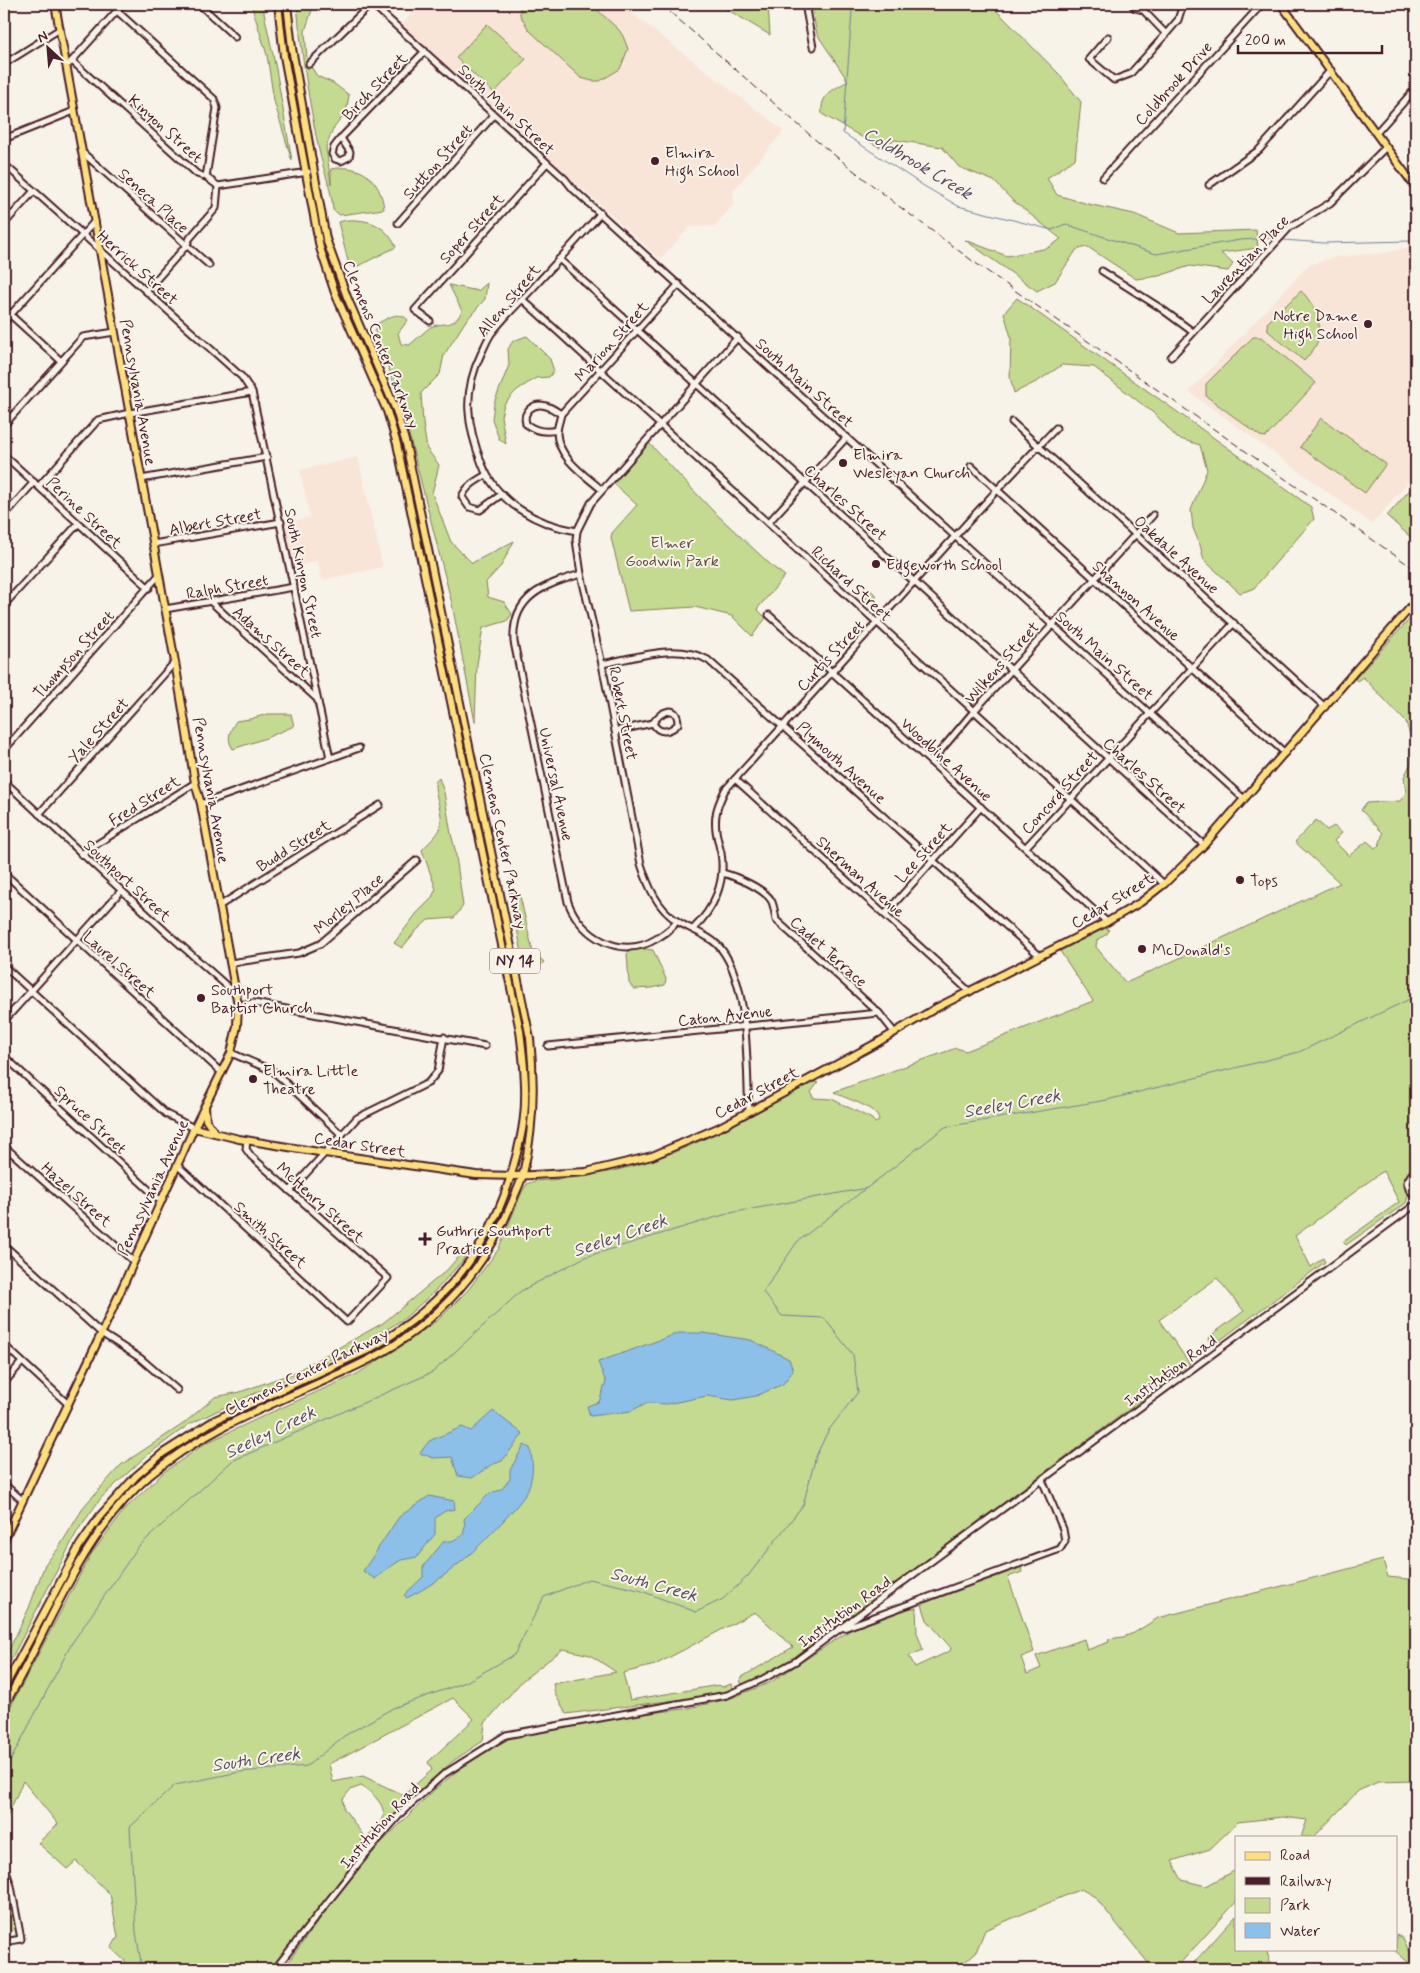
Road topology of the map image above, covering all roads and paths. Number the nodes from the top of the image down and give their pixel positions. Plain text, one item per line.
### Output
1 (55, 4) edge
2 (124, 4) edge
3 (199, 4) edge
4 (278, 4) edge
5 (288, 4) edge
6 (372, 4) edge
7 (805, 4) edge
8 (1132, 4) edge
9 (1148, 4) edge
10 (1183, 4) edge
11 (1262, 4) edge
12 (1281, 4) edge
13 (1143, 10) junction
14 (117, 11) junction
15 (60, 29) junction
16 (1166, 34) junction
17 (235, 36) dead end
18 (1108, 37) dead end
19 (813, 48) dead end
20 (425, 51) junction
21 (72, 61) junction
22 (4, 64) edge
23 (309, 64) dead end
24 (67, 67) junction
25 (1331, 70) junction
26 (1416, 88) edge
27 (74, 112) junction
28 (494, 114) junction
29 (1377, 132) junction
30 (341, 138) dead end
31 (4, 139) edge
32 (1386, 148) junction
33 (82, 152) junction
34 (547, 163) junction
35 (4, 164) edge
36 (314, 172) junction
37 (304, 173) junction
38 (206, 177) junction
39 (1103, 178) dead end
40 (1209, 185) dead end
41 (218, 186) junction
42 (1416, 188) edge
43 (33, 192) junction
44 (601, 213) junction
45 (95, 221) junction
46 (398, 223) dead end
47 (4, 224) edge
48 (82, 234) junction
49 (186, 246) junction
50 (100, 248) junction
51 (559, 259) junction
52 (209, 265) dead end
53 (1102, 271) dead end
54 (679, 284) junction
55 (146, 291) junction
56 (522, 299) junction
57 (4, 309) edge
58 (10, 315) junction
59 (430, 321) dead end
60 (4, 322) edge
61 (638, 330) junction
62 (114, 332) junction
63 (1192, 332) junction
64 (738, 337) junction
65 (1172, 357) dead end
66 (61, 361) junction
67 (600, 372) junction
68 (697, 383) junction
69 (252, 392) junction
70 (130, 412) junction
71 (561, 414) junction
72 (1012, 422) dead end
73 (4, 425) edge
74 (660, 425) junction
75 (1056, 428) dead end
76 (557, 430) junction
77 (847, 437) junction
78 (1039, 446) junction
79 (4, 455) edge
80 (267, 457) junction
81 (971, 466) dead end
82 (486, 476) junction
83 (141, 479) junction
84 (805, 482) junction
85 (36, 484) junction
86 (602, 490) junction
87 (997, 490) junction
88 (502, 494) junction
89 (4, 516) edge
90 (1153, 516) dead end
91 (281, 522) junction
92 (768, 523) junction
93 (78, 524) junction
94 (577, 530) junction
95 (1136, 533) junction
96 (955, 536) junction
97 (153, 544) junction
98 (581, 574) junction
99 (159, 575) junction
100 (1095, 579) junction
101 (914, 581) junction
102 (294, 587) junction
103 (149, 588) junction
104 (210, 601) junction
105 (1416, 601) edge
106 (4, 605) edge
107 (165, 610) junction
108 (770, 615) dead end
109 (877, 623) junction
110 (1234, 623) junction
111 (1052, 624) junction
112 (175, 662) junction
113 (602, 664) junction
114 (1192, 668) junction
115 (1011, 670) junction
116 (831, 672) junction
117 (317, 700) junction
118 (1325, 707) junction
119 (974, 711) junction
120 (1150, 712) junction
121 (653, 723) junction
122 (782, 726) junction
123 (615, 731) junction
124 (359, 748) dead end
125 (4, 750) edge
126 (1285, 753) junction
127 (330, 758) junction
128 (1108, 758) junction
129 (931, 762) junction
130 (735, 779) junction
131 (4, 781) edge
132 (195, 783) junction
133 (1071, 799) junction
134 (1244, 799) junction
135 (201, 804) junction
136 (380, 805) dead end
137 (981, 807) junction
138 (39, 814) junction
139 (1204, 846) junction
140 (1026, 847) junction
141 (81, 854) junction
142 (417, 860) dead end
143 (932, 860) junction
144 (4, 873) edge
145 (722, 873) junction
146 (1164, 884) junction
147 (121, 891) junction
148 (218, 906) junction
149 (885, 914) junction
150 (677, 921) junction
151 (1107, 922) junction
152 (693, 929) junction
153 (76, 940) junction
154 (1040, 956) junction
155 (230, 963) junction
156 (4, 966) edge
157 (31, 992) junction
158 (970, 992) junction
159 (237, 995) junction
160 (238, 1005) junction
161 (879, 1013) junction
162 (4, 1022) edge
163 (744, 1026) junction
164 (894, 1032) junction
165 (444, 1037) junction
166 (485, 1046) dead end
167 (548, 1046) dead end
168 (231, 1053) junction
169 (4, 1056) edge
170 (222, 1073) junction
171 (205, 1106) junction
172 (749, 1111) junction
173 (194, 1128) junction
174 (216, 1134) junction
175 (342, 1135) junction
176 (247, 1140) junction
177 (4, 1146) edge
178 (326, 1153) junction
179 (178, 1166) junction
180 (1416, 1172) edge
181 (516, 1176) junction
182 (290, 1191) junction
183 (1416, 1198) edge
184 (161, 1201) junction
185 (1416, 1204) edge
186 (4, 1245) edge
187 (133, 1261) junction
188 (388, 1278) joint
189 (101, 1333) junction
190 (4, 1345) edge
191 (22, 1362) junction
192 (4, 1383) edge
193 (177, 1390) dead end
194 (68, 1404) junction
195 (1042, 1480) junction
196 (4, 1484) edge
197 (22, 1500) junction
198 (4, 1540) edge
199 (839, 1630) junction
200 (4, 1688) edge
201 (4, 1706) edge
202 (4, 1865) edge
203 (4, 1942) edge
204 (275, 1969) edge

1 - 15 main road, Pennsylvania Avenue
2 - 14 street
3 - 17 street
4 - 37 main road, Clemens Center Parkway / NY 14
5 - 36 main road, Clemens Center Parkway / NY 14
6 - 20 street, South Main Street
6 - 23 street
7 - 19 street
8 - 13 street
9 - 13 street
10 - 16 street
11 - 39 street, Coldbrook Drive
12 - 25 main road
13 - 16 street
14 - 21 street
14 - 38 street
15 - 22 street
15 - 24 main road, Pennsylvania Avenue
16 - 18 street
20 - 28 street, South Main Street
20 - 30 street, Birch Street
21 - 24 street
21 - 38 street, Kinyon Street
24 - 27 main road, Pennsylvania Avenue
25 - 29 main road
25 - 40 street
26 - 29 street
27 - 31 street
27 - 33 main road, Pennsylvania Avenue
28 - 34 street, South Main Street
28 - 46 street, Sutton Street
29 - 32 main road
32 - 42 main road
32 - 63 street, Laurentian Place
33 - 45 main road, Pennsylvania Avenue
33 - 49 street, Seneca Place
34 - 44 street, South Main Street
34 - 59 street, Soper Street
35 - 43 street, Herrick Street
36 - 37 street
36 - 181 main road, Clemens Center Parkway / NY 14
37 - 41 street
37 - 181 main road, Clemens Center Parkway / NY 14
38 - 41 street, Kinyon Street
41 - 49 street
43 - 47 street
43 - 48 street, Herrick Street
44 - 51 street, Allen Street
44 - 54 street, South Main Street
45 - 48 street
45 - 50 main road, Pennsylvania Avenue
48 - 50 street, Herrick Street
48 - 58 street
49 - 52 street, Seneca Place
49 - 55 street
50 - 55 street, Herrick Street
50 - 62 main road, Pennsylvania Avenue
51 - 56 street, Allen Street
51 - 61 street, Charles Street
53 - 63 street
54 - 61 street, Marion Street
54 - 64 street, South Main Street
55 - 69 street, Herrick Street
56 - 67 street, Richard Street
56 - 82 street, Allen Street
57 - 58 street
58 - 60 street
58 - 66 street
61 - 67 street, Marion Street
61 - 68 street, Charles Street
62 - 66 street
62 - 70 main road, Pennsylvania Avenue
63 - 65 street, Laurentian Place
64 - 68 street
64 - 77 street, South Main Street
66 - 73 street
67 - 71 street, Marion Street
67 - 74 street, Richard Street
68 - 74 street
68 - 84 street, Charles Street
69 - 70 street
69 - 80 street, South Kinyon Street
70 - 83 main road, Pennsylvania Avenue
70 - 85 street
71 - 76 street, Marion Street
71 - 76 street
72 - 78 street, Oakdale Avenue
74 - 86 street
74 - 92 street, Richard Street
75 - 78 street, Curtis Street
76 - 86 street
77 - 84 street
77 - 96 street, South Main Street
78 - 87 street, Curtis Street
78 - 95 street, Oakdale Avenue
79 - 85 street, Perine Street
80 - 83 street
80 - 91 street, South Kinyon Street
81 - 87 street, Shannon Avenue
82 - 88 street, Allen Street
82 - 88 street
83 - 97 main road, Pennsylvania Avenue
84 - 92 street
84 - 101 street, Charles Street
85 - 89 street
85 - 93 street, Perine Street
86 - 94 street
87 - 96 street, Curtis Street
87 - 100 street, Shannon Avenue
88 - 94 street, Allen Street
90 - 95 street, Wilkens Street
91 - 97 street, Albert Street
91 - 102 street, South Kinyon Street
92 - 109 street, Richard Street
93 - 103 street, Perine Street
93 - 106 street
94 - 98 street, Robert Street
95 - 100 street, Wilkens Street
95 - 110 street, Oakdale Avenue
96 - 101 street, Curtis Street
96 - 111 street, South Main Street
97 - 99 main road, Pennsylvania Avenue
98 - 113 street, Robert Street
98 - 150 street, Universal Avenue
99 - 103 street, Thompson Street
99 - 107 main road, Pennsylvania Avenue
100 - 111 street, Wilkens Street
100 - 114 street, Shannon Avenue
101 - 109 street, Curtis Street
101 - 115 street, Charles Street
102 - 104 street, Ralph Street
102 - 117 street, South Kinyon Street
103 - 125 street, Thompson Street
104 - 107 street, Ralph Street
104 - 117 street, Adams Street
105 - 118 main road, Cedar Street
107 - 112 main road, Pennsylvania Avenue
108 - 116 street, Woodbine Avenue
109 - 116 street, Curtis Street
109 - 119 street, Richard Street
110 - 114 street, Concord Street
110 - 118 street, Oakdale Avenue
111 - 115 street, Wilkens Street
111 - 120 street, South Main Street
112 - 132 main road, Pennsylvania Avenue
112 - 138 street, Yale Street
113 - 122 street, Plymouth Avenue
113 - 123 street, Robert Street
114 - 120 street, Concord Street
114 - 126 street, Shannon Avenue
115 - 119 street, Wilkens Street
115 - 128 street, Charles Street
116 - 122 street, Curtis Street
116 - 129 street, Woodbine Avenue
117 - 127 street, South Kinyon Street
118 - 126 main road, Cedar Street
119 - 129 street, Wilkens Street
119 - 133 street, Richard Street
120 - 128 street, Concord Street
120 - 134 street, South Main Street
121 - 121 street
121 - 123 street
122 - 130 street, Curtis Street
122 - 143 street, Plymouth Avenue
123 - 150 street, Robert Street
124 - 127 street
126 - 134 main road, Cedar Street
127 - 135 street
128 - 133 street, Concord Street
128 - 139 street, Charles Street
129 - 137 street, Woodbine Avenue
130 - 145 street, Curtis Street
130 - 149 street, Sherman Avenue
131 - 138 street, Southport Street
132 - 135 main road, Pennsylvania Avenue
132 - 141 street, Fred Street
133 - 140 street, Concord Street
133 - 146 street, Richard Street
134 - 139 main road, Cedar Street
135 - 148 main road, Pennsylvania Avenue
136 - 148 street, Budd Street
137 - 140 street, Woodbine Avenue
137 - 143 street, Lee Street
138 - 141 street, Southport Street
139 - 146 main road, Cedar Street
140 - 151 street, Woodbine Avenue
141 - 147 street, Southport Street
142 - 155 street, Morley Place
143 - 149 street, Lee Street
143 - 154 street, Plymouth Avenue
144 - 153 street, Laurel Street
145 - 152 street, Curtis Street
145 - 161 street, Cadet Terrace
146 - 151 main road, Cedar Street
147 - 153 street
147 - 159 street, Southport Street
148 - 155 main road, Pennsylvania Avenue
149 - 158 street, Sherman Avenue
150 - 152 street, Robert Street
151 - 154 main road, Cedar Street
152 - 163 street, Robert Street
153 - 157 street
153 - 170 street, Laurel Street
154 - 158 main road, Cedar Street
155 - 159 main road, Pennsylvania Avenue
156 - 157 street, Cedar Street
157 - 162 street
157 - 173 street, Cedar Street
158 - 164 main road, Cedar Street
159 - 160 main road, Pennsylvania Avenue
160 - 165 street
160 - 168 main road, Pennsylvania Avenue
161 - 163 street, Caton Avenue
161 - 164 street
163 - 167 street, Caton Avenue
163 - 172 street, Robert Street
164 - 172 main road, Cedar Street
165 - 166 street
165 - 175 street
168 - 170 main road, Pennsylvania Avenue
168 - 175 street
169 - 184 street, Spruce Street
170 - 171 main road, Pennsylvania Avenue
171 - 173 main road, Pennsylvania Avenue
171 - 174 main road
172 - 181 main road, Cedar Street
173 - 174 main road, Cedar Street
173 - 179 main road, Pennsylvania Avenue
174 - 176 main road, Cedar Street
175 - 178 street
176 - 178 main road, Cedar Street
176 - 182 street, McHenry Street
177 - 187 street, Hazel Street
178 - 181 main road, Cedar Street
178 - 182 street
179 - 184 main road, Pennsylvania Avenue
179 - 188 street, Smith Street
180 - 183 street
181 - 200 main road, Clemens Center Parkway / NY 14
181 - 201 main road, Clemens Center Parkway / NY 14
182 - 188 street, McHenry Street
184 - 187 main road, Pennsylvania Avenue
185 - 195 street, Institution Road
186 - 189 street
187 - 189 main road, Pennsylvania Avenue
189 - 193 street
189 - 194 main road, Pennsylvania Avenue
190 - 191 street
191 - 192 street
191 - 194 street
194 - 197 main road, Pennsylvania Avenue
195 - 199 street, Institution Road
195 - 199 street
196 - 197 street
197 - 198 main road, Pennsylvania Avenue
199 - 204 street, Institution Road
202 - 203 street

